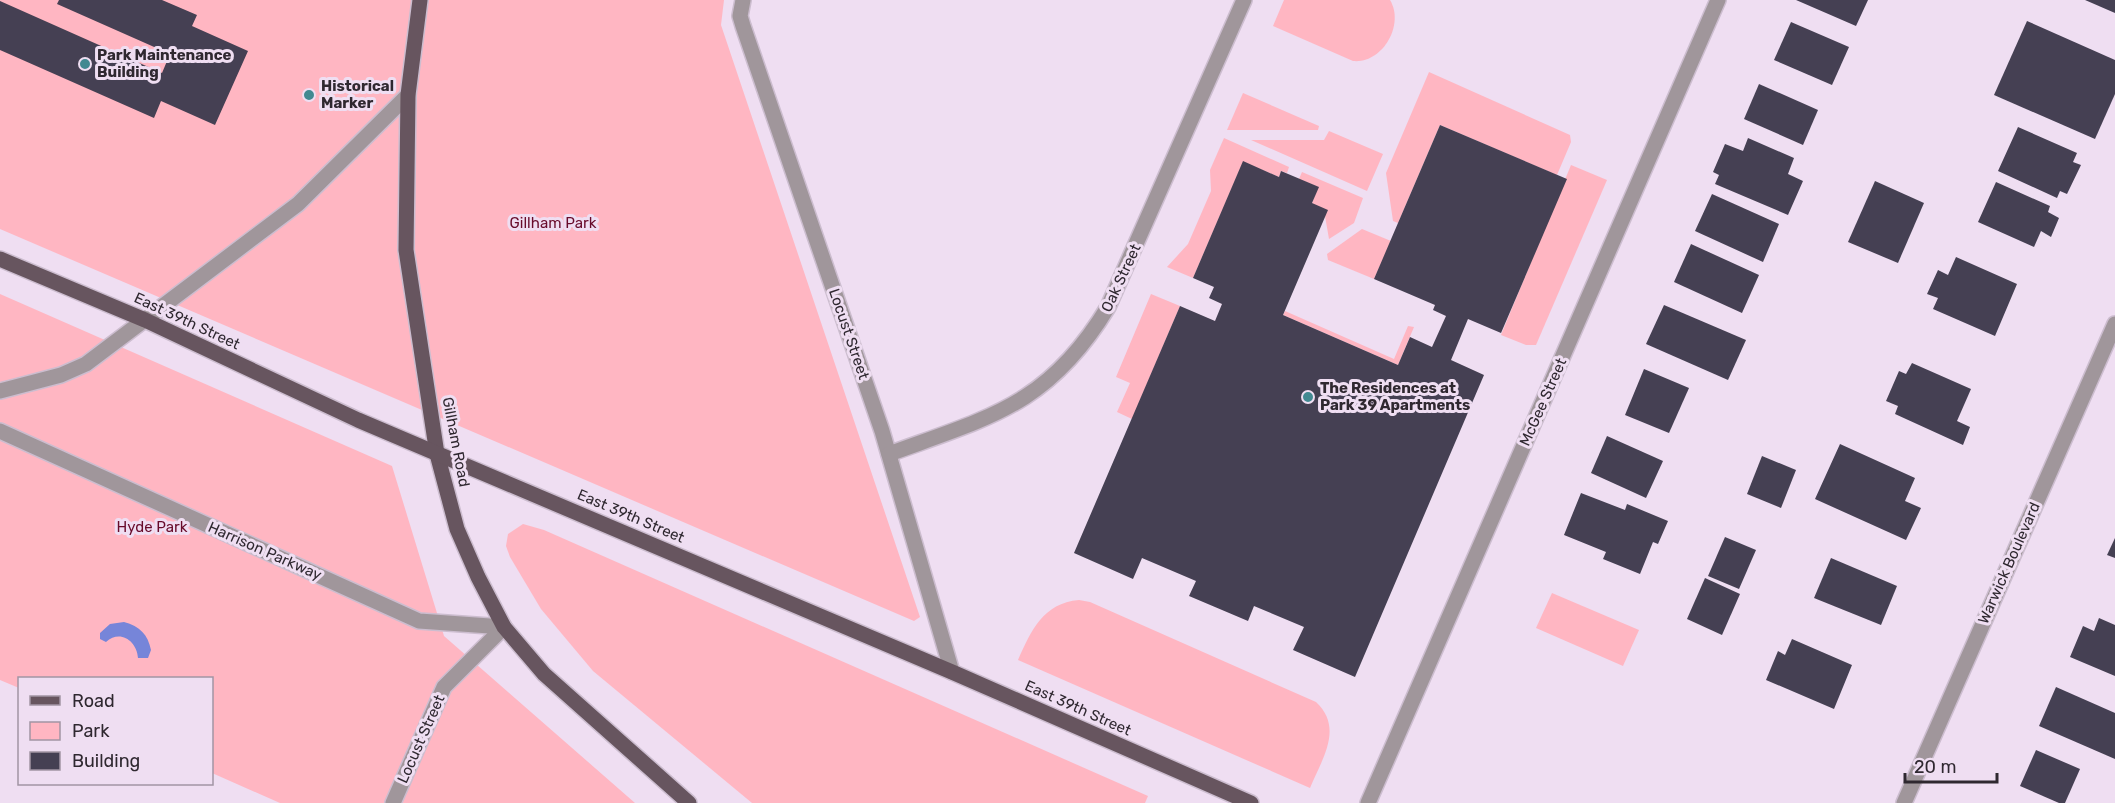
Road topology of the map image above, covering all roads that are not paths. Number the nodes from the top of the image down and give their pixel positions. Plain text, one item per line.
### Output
1 (420, 0) edge
2 (743, 0) edge
3 (1244, 0) edge
4 (1718, 0) edge
5 (408, 95) junction
6 (0, 259) edge
7 (145, 320) junction
8 (2115, 324) edge
9 (0, 392) edge
10 (0, 431) edge
11 (437, 454) junction
12 (889, 454) junction
13 (504, 627) junction
14 (952, 672) junction
15 (393, 803) edge
16 (689, 803) edge
17 (1251, 803) edge
18 (1368, 803) edge
19 (1904, 803) edge

1 - 5 main road, Gillham Road
2 - 12 street, Locust Street
3 - 12 street, Oak Street
4 - 18 street, McGee Street
5 - 7 street
5 - 11 main road, Gillham Road
6 - 7 main road, East 39th Street
7 - 9 street
7 - 11 main road, East 39th Street
8 - 19 street, Warwick Boulevard
10 - 13 street, Harrison Parkway
11 - 13 main road, Gillham Road
11 - 14 main road, East 39th Street
12 - 14 street, Locust Street
13 - 15 street, Locust Street
13 - 16 main road, Gillham Road
14 - 17 main road, East 39th Street

